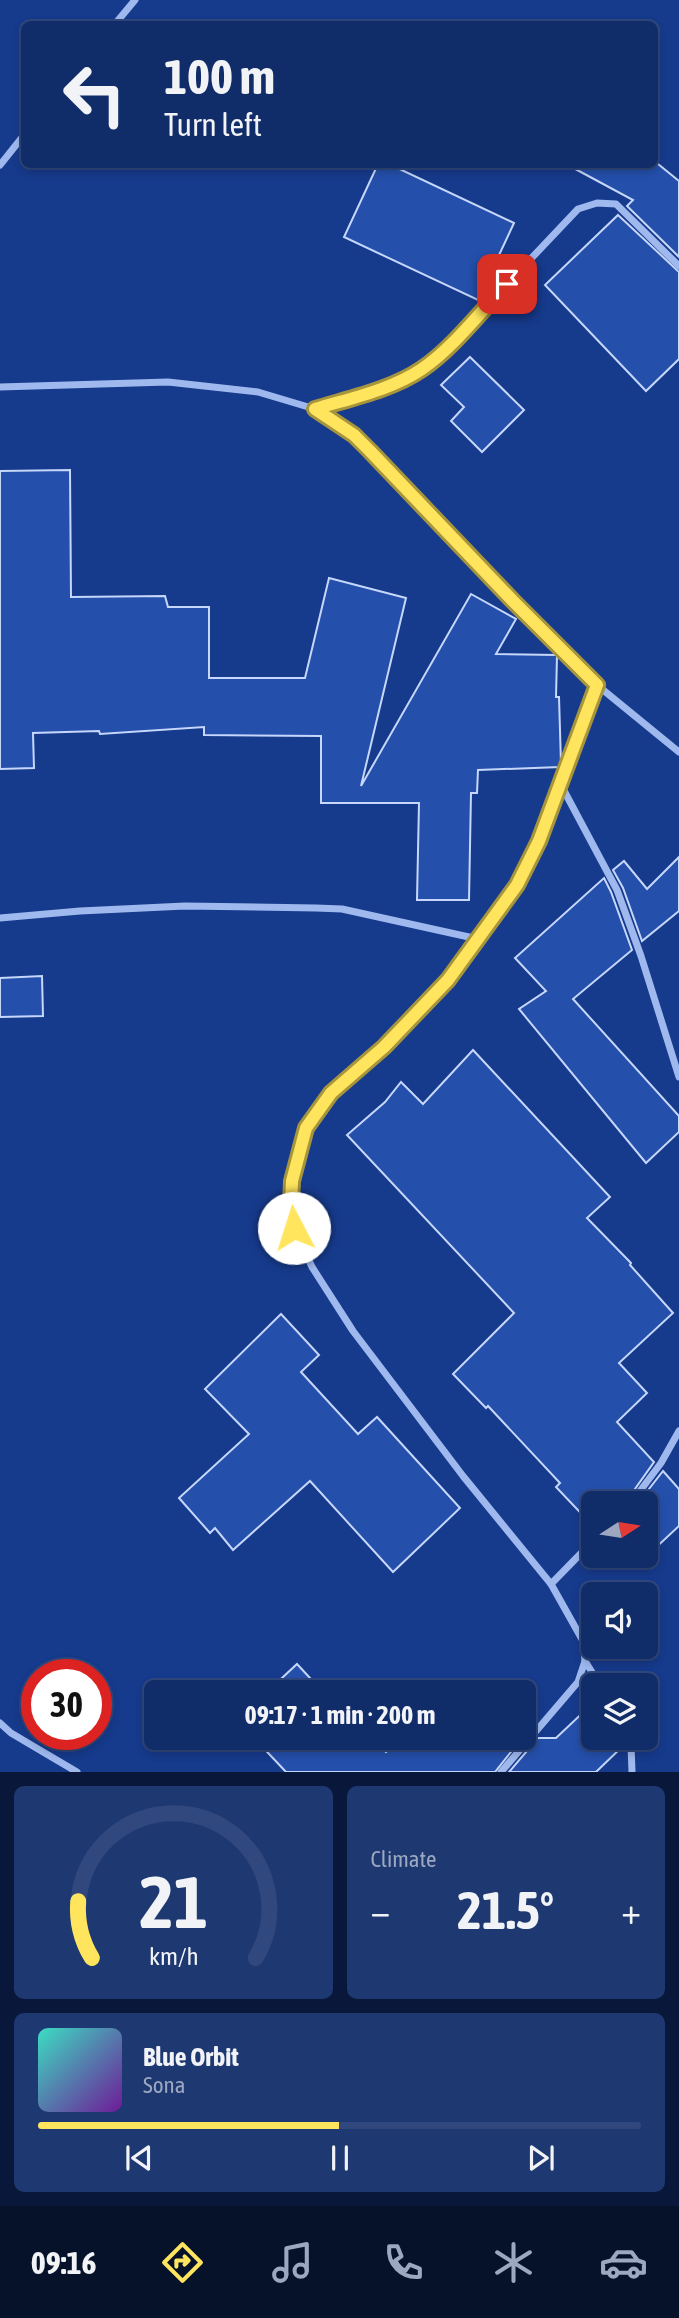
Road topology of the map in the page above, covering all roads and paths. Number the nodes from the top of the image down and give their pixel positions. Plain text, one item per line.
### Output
1 (135, 0) edge
2 (118, 21) edge
3 (21, 139) edge
4 (0, 165) edge
5 (679, 266) edge
6 (0, 387) edge
7 (315, 409) junction
8 (597, 685) junction
9 (679, 752) edge
10 (561, 785) junction
11 (0, 918) edge
12 (478, 939) junction
13 (679, 1077) edge
14 (679, 1431) edge
15 (640, 1491) edge
16 (581, 1553) edge
17 (551, 1584) junction
18 (585, 1661) junction
19 (592, 1673) edge
20 (0, 1723) edge
21 (631, 1750) edge
22 (77, 1772) edge
23 (501, 1772) edge
24 (632, 1772) edge

1 - 2 street
3 - 4 street
5 - 7 street
6 - 7 street
7 - 8 street
8 - 9 street
8 - 10 street
10 - 12 street
10 - 13 street
11 - 12 street
12 - 17 street
14 - 15 street
16 - 17 street
17 - 18 street
18 - 19 street
18 - 23 street
20 - 22 street
21 - 24 street

